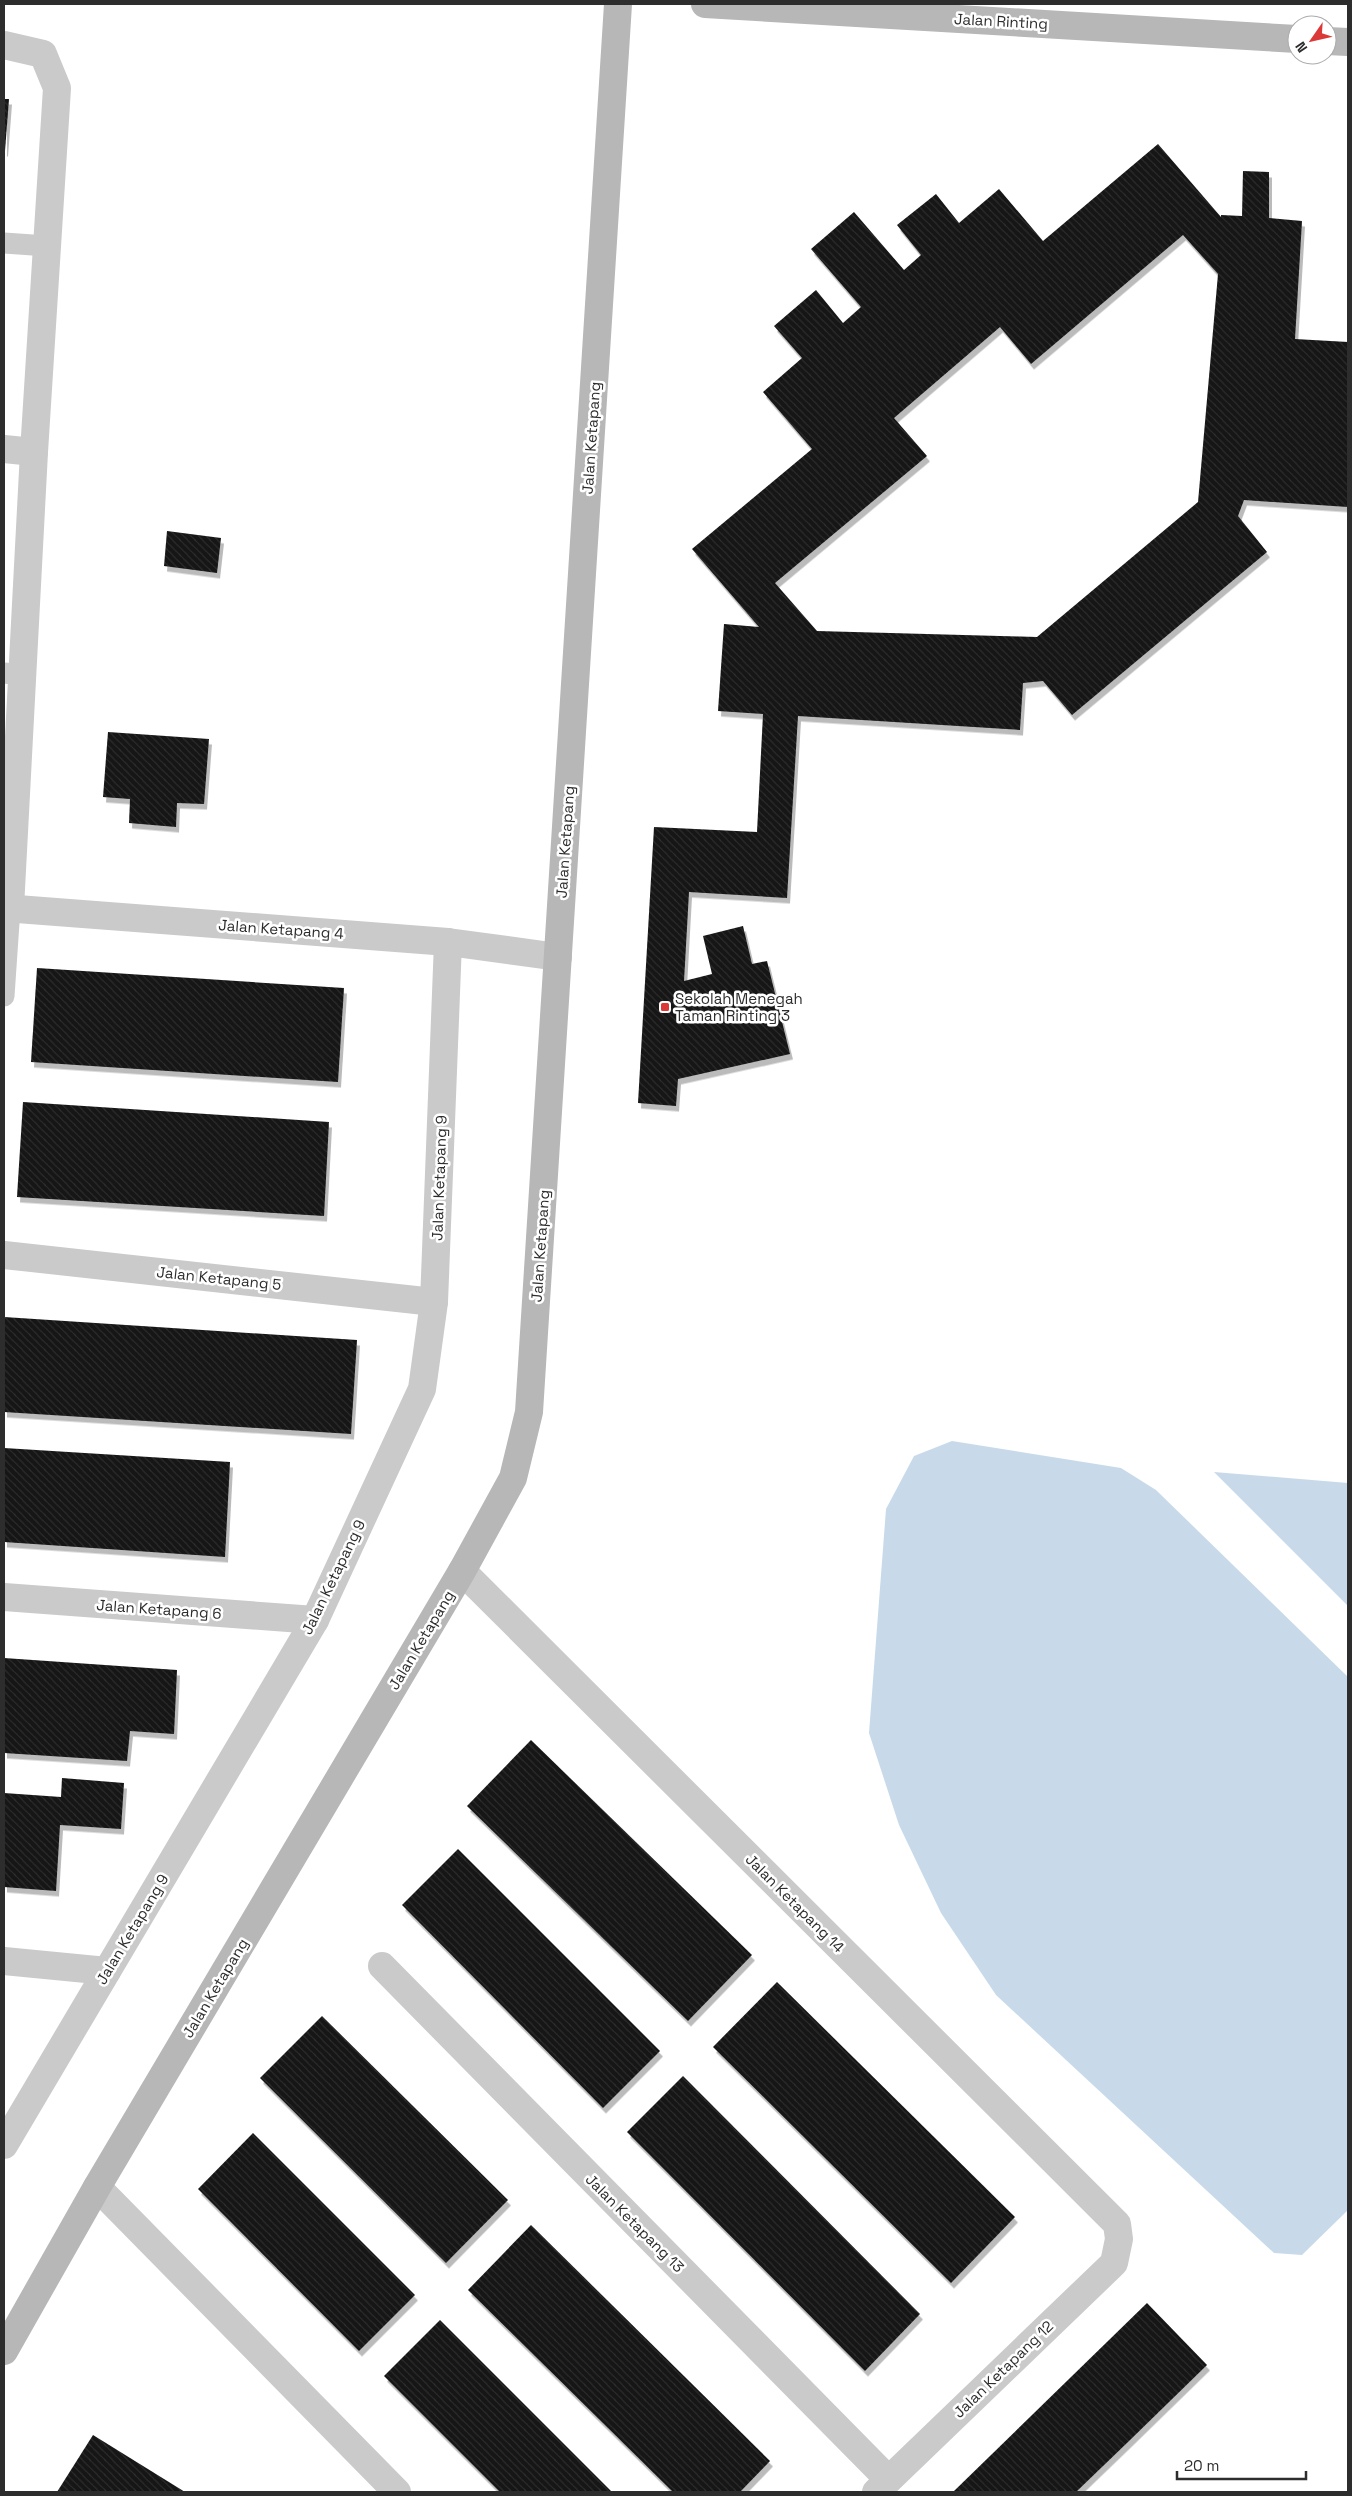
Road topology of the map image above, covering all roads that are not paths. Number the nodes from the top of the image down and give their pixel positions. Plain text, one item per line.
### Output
1 (618, 4) edge
2 (705, 4) edge
3 (1287, 38) edge
4 (4, 45) edge
5 (4, 244) edge
6 (47, 246) junction
7 (4, 449) edge
8 (34, 452) junction
9 (13, 674) edge
10 (7, 908) edge
11 (448, 942) junction
12 (558, 957) junction
13 (4, 996) edge
14 (4, 1255) edge
15 (434, 1302) junction
16 (462, 1571) junction
17 (4, 1597) edge
18 (315, 1620) junction
19 (4, 1961) edge
20 (382, 1966) dead end
21 (107, 1970) junction
22 (4, 2145) edge
23 (97, 2187) junction
24 (1119, 2239) joint
25 (4, 2351) edge
26 (882, 2486) edge
27 (397, 2492) edge

1 - 12 street, Jalan Ketapang
2 - 3 street, Jalan Rinting
4 - 6 street
5 - 6 lane
6 - 8 street
7 - 8 street
8 - 9 street
9 - 10 street
10 - 11 street, Jalan Ketapang 4
10 - 13 lane
11 - 12 street, Jalan Ketapang 4
11 - 15 street, Jalan Ketapang 9
12 - 16 street, Jalan Ketapang
14 - 15 street, Jalan Ketapang 5
15 - 18 street, Jalan Ketapang 9
16 - 23 street, Jalan Ketapang
16 - 24 street, Jalan Ketapang 14
17 - 18 street, Jalan Ketapang 6
18 - 21 street, Jalan Ketapang 9
19 - 21 street
20 - 26 street, Jalan Ketapang 13
21 - 22 street, Jalan Ketapang 9
23 - 25 street, Jalan Ketapang
23 - 27 street
24 - 26 street, Jalan Ketapang 12

